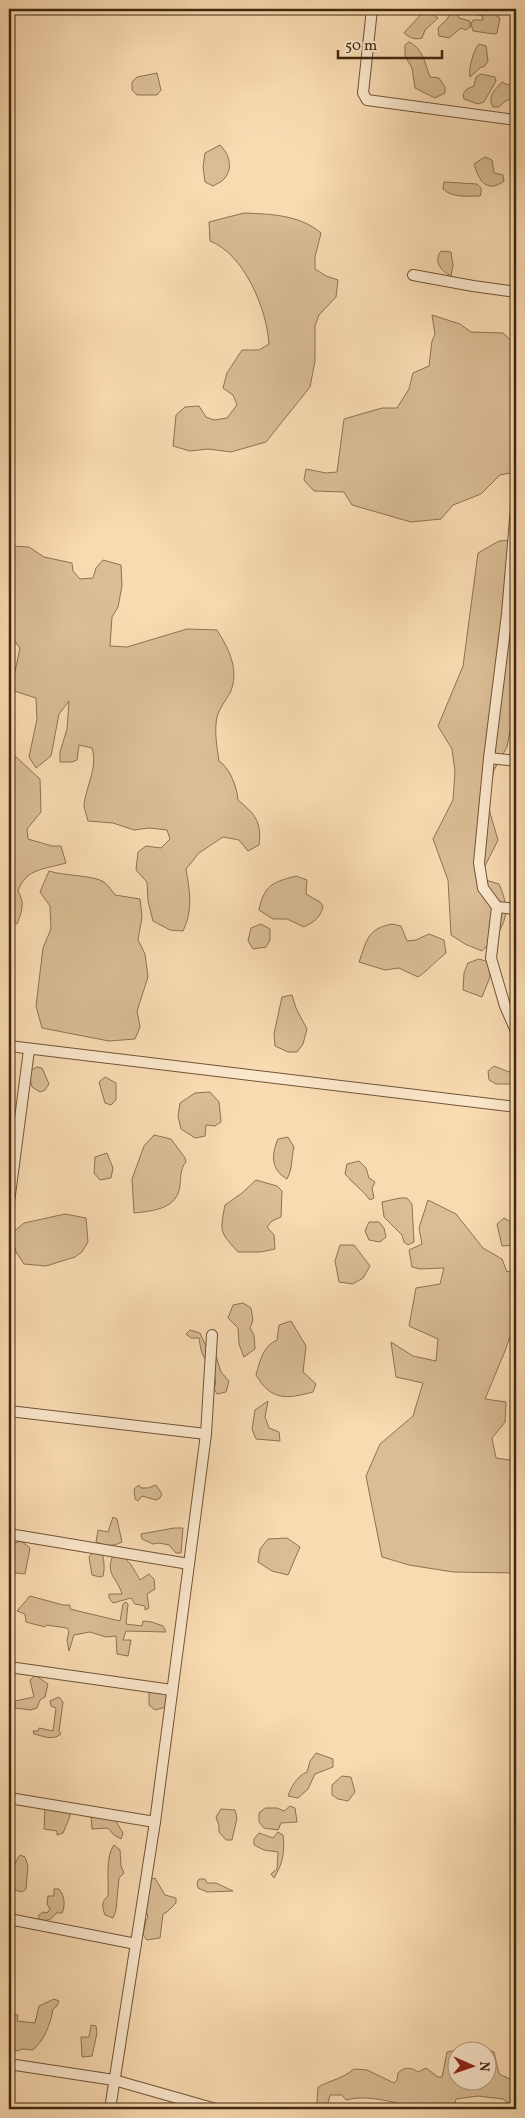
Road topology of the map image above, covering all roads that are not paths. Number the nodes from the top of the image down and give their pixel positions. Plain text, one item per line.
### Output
1 (372, 9) edge
2 (516, 120) edge
3 (414, 275) dead end
4 (516, 292) edge
5 (516, 508) edge
6 (511, 614) edge
7 (489, 758) junction
8 (516, 761) edge
9 (497, 907) junction
10 (516, 909) edge
11 (516, 1031) edge
12 (9, 1046) edge
13 (30, 1050) junction
14 (516, 1107) edge
15 (9, 1202) edge
16 (212, 1335) dead end
17 (9, 1411) edge
18 (206, 1434) junction
19 (9, 1534) edge
20 (189, 1564) junction
21 (9, 1667) edge
22 (172, 1690) junction
23 (9, 1798) edge
24 (155, 1822) junction
25 (9, 1920) edge
26 (136, 1944) junction
27 (9, 2064) edge
28 (114, 2080) junction
29 (110, 2109) edge
30 (216, 2109) edge

1 - 2 street
3 - 4 street
5 - 6 street
6 - 7 street
7 - 8 street
7 - 9 street
9 - 10 street
9 - 11 street
12 - 13 street
13 - 14 street
13 - 15 street
16 - 18 street
17 - 18 street
18 - 20 street
19 - 20 street
20 - 22 street
21 - 22 street
22 - 24 street
23 - 24 street
24 - 26 street
25 - 26 street
26 - 28 street
27 - 28 street
28 - 29 street
28 - 30 street

